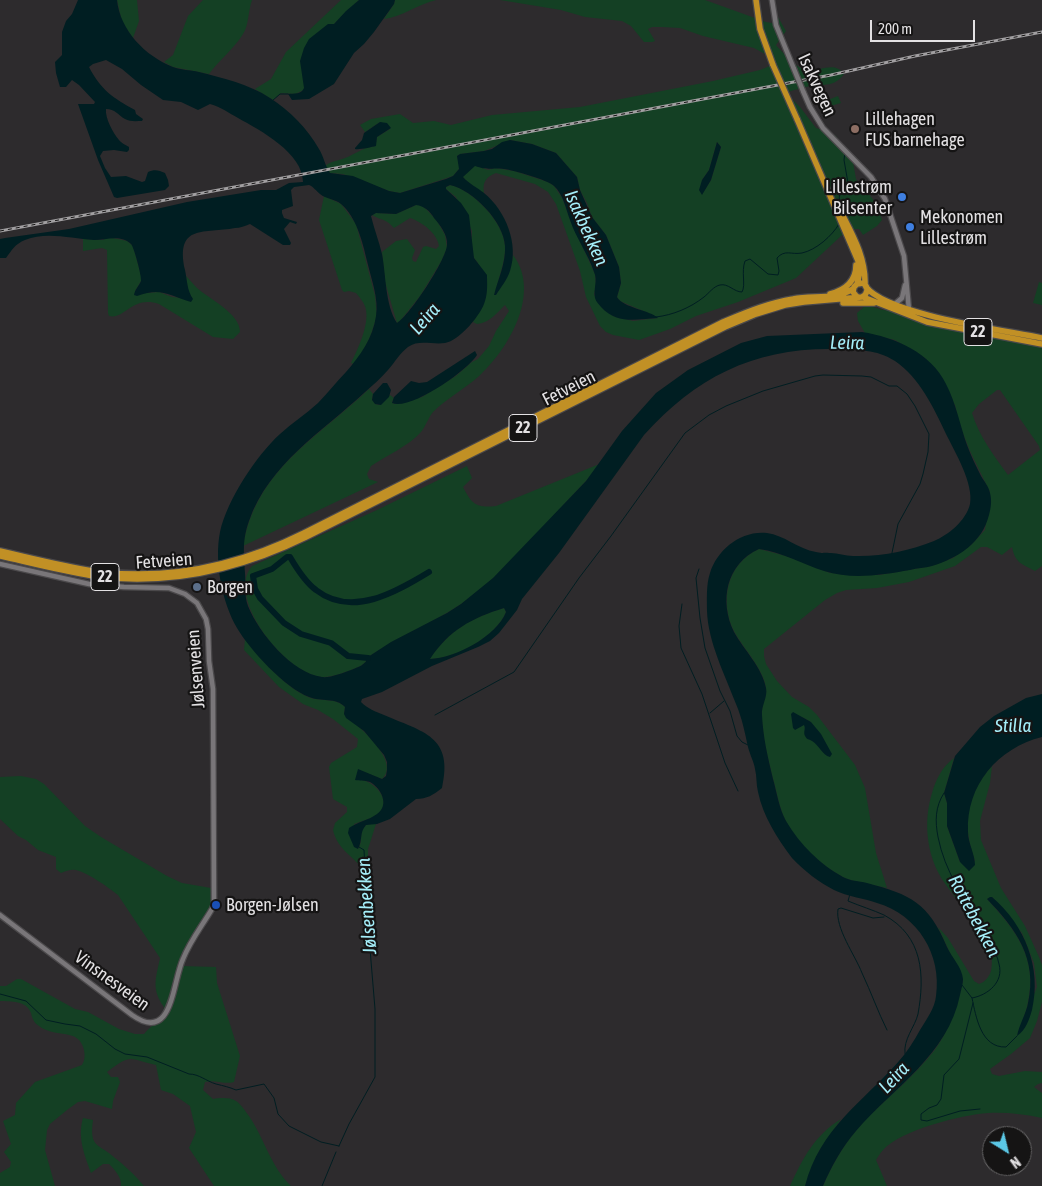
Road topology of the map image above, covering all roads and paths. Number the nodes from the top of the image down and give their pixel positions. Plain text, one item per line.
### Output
1 (756, 0) edge
2 (772, 0) edge
3 (827, 186) junction
4 (854, 250) junction
5 (906, 276) junction
6 (857, 284) junction
7 (866, 286) junction
8 (853, 289) junction
9 (860, 297) junction
10 (822, 298) junction
11 (895, 304) junction
12 (888, 307) junction
13 (909, 310) junction
14 (1042, 338) edge
15 (1042, 344) edge
16 (0, 551) edge
17 (0, 556) edge
18 (0, 564) edge
19 (212, 569) junction
20 (212, 909) joint
21 (0, 915) edge

1 - 3 highway, bridge
2 - 5 main road, Isakvegen, bridge
3 - 4 highway
3 - 7 highway
4 - 6 highway
4 - 10 highway
5 - 11 main road, Isakvegen
5 - 13 main road, Isakvegen
6 - 7 highway, 22
6 - 8 highway
7 - 9 highway
7 - 11 highway, 22
8 - 9 highway
8 - 10 highway, Fetveien / 22
9 - 10 highway, Fetveien / 22
9 - 12 highway, Fetveien / 22
10 - 12 highway, 22
10 - 19 highway, Fetveien / 22
11 - 13 highway, 22
12 - 15 highway, Fetveien / 22
13 - 14 highway, 22
16 - 19 highway, Fetveien / 22
17 - 19 highway, Fetveien / 22
18 - 20 main road, Jølsenveien
20 - 21 main road, Vinsnesveien

